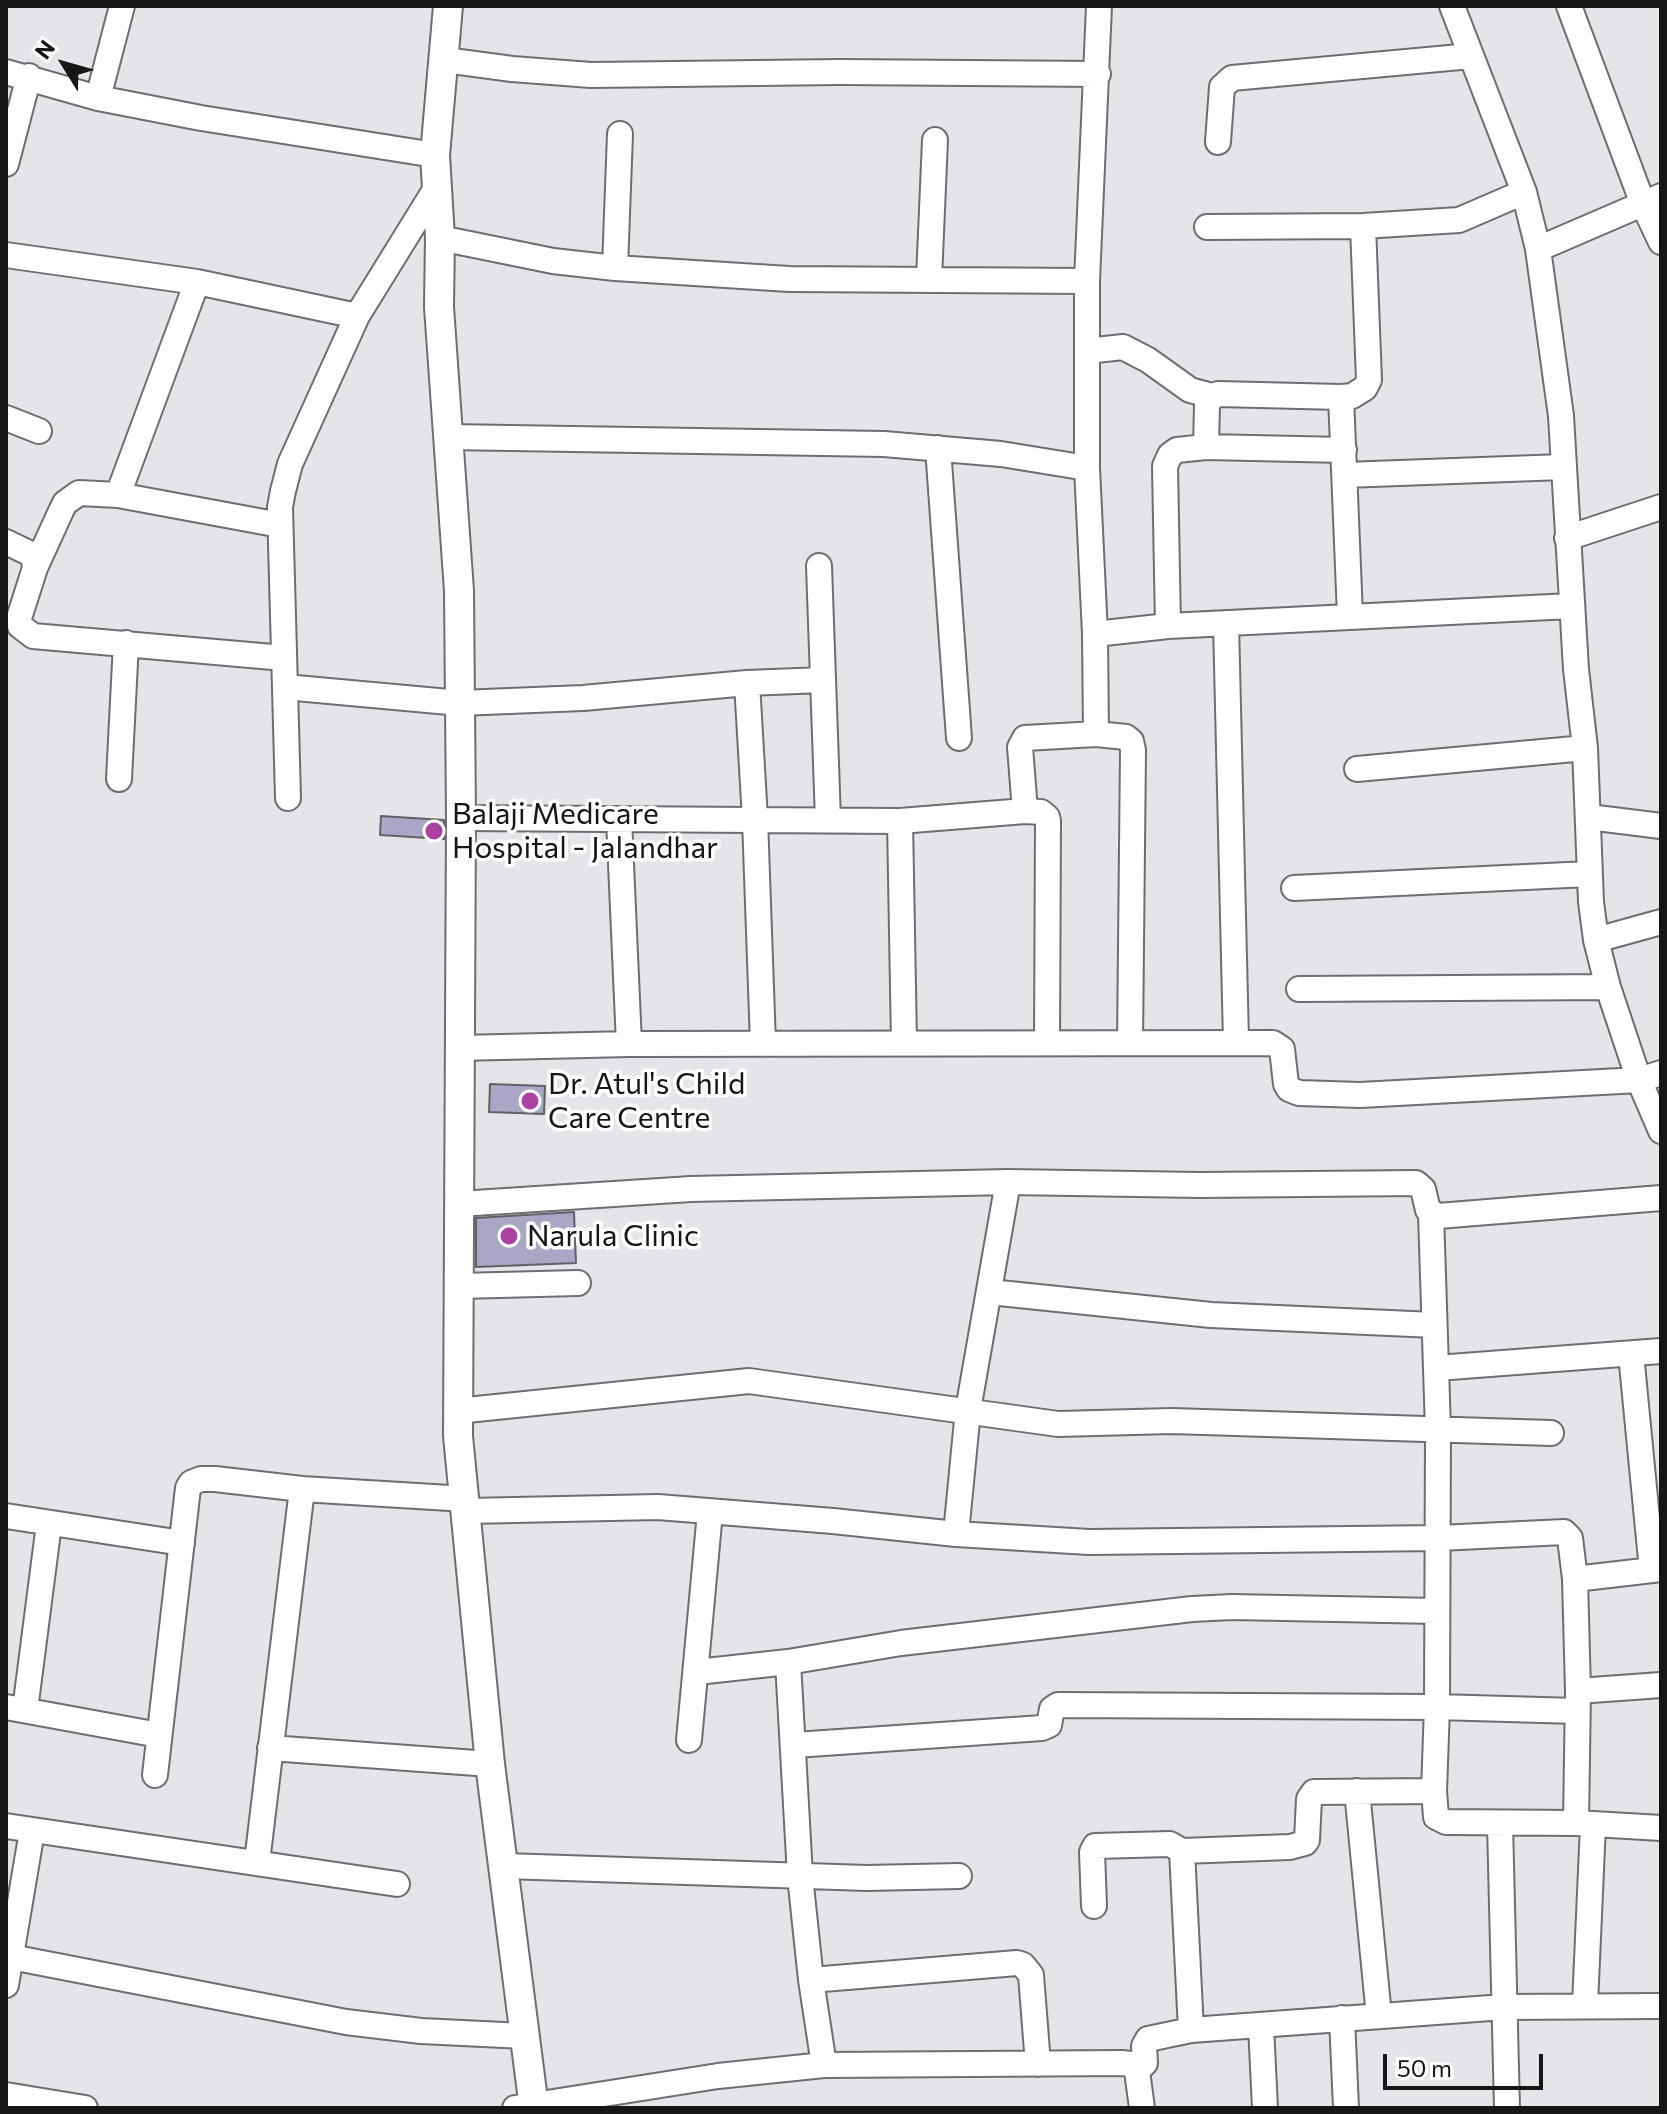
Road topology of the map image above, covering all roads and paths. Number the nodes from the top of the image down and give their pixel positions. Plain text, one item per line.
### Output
1 (122, 6) edge
2 (448, 6) edge
3 (1099, 6) edge
4 (1452, 6) edge
5 (1569, 6) edge
6 (1471, 56) junction
7 (445, 60) junction
8 (17, 74) edge
9 (1098, 74) junction
10 (98, 98) junction
11 (620, 134) dead end
12 (935, 140) dead end
13 (1218, 142) dead end
14 (435, 155) junction
15 (6, 164) edge
16 (438, 185) junction
17 (1524, 192) junction
18 (1652, 200) edge
19 (1363, 226) junction
20 (1207, 227) dead end
21 (440, 238) junction
22 (1661, 242) edge
23 (1538, 249) junction
24 (6, 255) edge
25 (615, 268) junction
26 (929, 279) junction
27 (1087, 281) junction
28 (197, 282) junction
29 (357, 316) junction
30 (1087, 351) junction
31 (1212, 396) junction
32 (1341, 397) junction
33 (6, 418) edge
34 (39, 431) dead end
35 (448, 437) junction
36 (1206, 447) junction
37 (938, 448) junction
38 (1344, 450) junction
39 (1563, 467) junction
40 (1087, 468) junction
41 (1345, 475) junction
42 (118, 495) junction
43 (1661, 507) edge
44 (280, 525) junction
45 (1567, 538) junction
46 (6, 542) edge
47 (819, 566) dead end
48 (35, 568) junction
49 (1571, 606) junction
50 (1350, 616) junction
51 (1226, 623) junction
52 (1168, 626) junction
53 (1095, 634) junction
54 (126, 643) junction
55 (284, 658) junction
56 (823, 680) junction
57 (747, 683) junction
58 (285, 687) junction
59 (460, 703) junction
60 (1096, 734) junction
61 (959, 738) dead end
62 (1585, 748) junction
63 (1357, 769) dead end
64 (119, 779) dead end
65 (288, 798) dead end
66 (1025, 811) junction
67 (1589, 817) junction
68 (461, 818) junction
69 (619, 819) junction
70 (755, 819) junction
71 (828, 820) junction
72 (900, 821) junction
73 (1661, 826) edge
74 (1589, 874) junction
75 (1294, 888) dead end
76 (1661, 922) edge
77 (1596, 940) junction
78 (1608, 987) junction
79 (1299, 989) dead end
80 (1236, 1041) junction
81 (1047, 1042) junction
82 (904, 1043) junction
83 (1130, 1043) junction
84 (629, 1044) junction
85 (763, 1044) junction
86 (459, 1048) junction
87 (1650, 1077) edge
88 (1661, 1131) edge
89 (1008, 1182) junction
90 (1661, 1198) edge
91 (459, 1204) junction
92 (1431, 1214) junction
93 (578, 1283) dead end
94 (459, 1286) junction
95 (990, 1292) junction
96 (1434, 1325) junction
97 (1661, 1351) edge
98 (1631, 1354) junction
99 (1437, 1368) junction
100 (968, 1410) junction
101 (457, 1411) junction
102 (1438, 1430) junction
103 (1551, 1433) dead end
104 (302, 1489) junction
105 (467, 1505) junction
106 (710, 1512) junction
107 (6, 1516) edge
108 (49, 1524) junction
109 (956, 1534) junction
110 (1439, 1538) junction
111 (182, 1543) junction
112 (1657, 1570) edge
113 (1575, 1579) junction
114 (1437, 1611) junction
115 (788, 1662) junction
116 (697, 1672) junction
117 (1661, 1685) edge
118 (1578, 1701) junction
119 (1437, 1707) junction
120 (16, 1708) edge
121 (159, 1735) junction
122 (689, 1740) dead end
123 (795, 1745) junction
124 (270, 1748) junction
125 (490, 1764) junction
126 (155, 1775) dead end
127 (1357, 1791) junction
128 (1434, 1791) junction
129 (1500, 1824) junction
130 (1585, 1824) junction
131 (6, 1826) edge
132 (1661, 1828) edge
133 (32, 1831) junction
134 (1182, 1851) junction
135 (257, 1862) junction
136 (505, 1866) junction
137 (800, 1876) junction
138 (959, 1876) dead end
139 (397, 1884) dead end
140 (1094, 1906) dead end
141 (11, 1957) junction
142 (811, 1980) junction
143 (6, 1985) edge
144 (1585, 2005) junction
145 (1661, 2006) edge
146 (1504, 2007) junction
147 (1379, 2016) junction
148 (1342, 2018) junction
149 (1261, 2026) junction
150 (1191, 2030) junction
151 (524, 2036) junction
152 (1038, 2064) junction
153 (824, 2065) junction
154 (1137, 2071) junction
155 (6, 2095) edge
156 (528, 2107) edge
157 (85, 2108) edge
158 (1142, 2108) edge
159 (1265, 2108) edge
160 (1346, 2108) edge
161 (1507, 2108) edge

1 - 10 street
2 - 7 street
3 - 9 street
4 - 6 street
5 - 18 street
6 - 13 street
6 - 17 street
7 - 9 street
7 - 14 street
8 - 10 street
8 - 15 street
9 - 27 street
10 - 14 street
11 - 25 street
12 - 26 street
14 - 16 street
16 - 21 street
16 - 29 street
17 - 19 street
17 - 23 street
18 - 22 street
18 - 23 street
19 - 20 street
19 - 32 street
21 - 25 street
21 - 35 street
23 - 39 street
24 - 28 street
25 - 26 street
26 - 27 street
27 - 30 street
28 - 29 street
28 - 42 street
29 - 44 street
30 - 31 street
30 - 40 street
31 - 32 street
31 - 36 street
32 - 38 street
33 - 34 street
35 - 37 street
35 - 59 street
36 - 38 street
36 - 52 street
37 - 40 street
37 - 61 street
38 - 41 street
39 - 41 street
39 - 45 street
40 - 53 street
41 - 50 street
42 - 44 street
42 - 48 street
43 - 45 street
44 - 55 street
45 - 49 street
46 - 48 street
47 - 56 street
48 - 54 street
49 - 50 street
49 - 62 street
50 - 51 street
51 - 52 street
51 - 80 street
52 - 53 street
53 - 60 street
54 - 55 street
54 - 64 street
55 - 58 street
56 - 57 street
56 - 71 street
57 - 59 street
57 - 70 street
58 - 59 street
58 - 65 street
59 - 68 street
60 - 66 street
60 - 83 street
62 - 63 street
62 - 67 street
66 - 72 street
66 - 81 street
67 - 73 street
67 - 74 street
68 - 69 street
68 - 86 street
69 - 70 street
69 - 84 street
70 - 71 street
70 - 85 street
71 - 72 street
72 - 82 street
74 - 75 street
74 - 77 street
76 - 77 street
77 - 78 street
78 - 79 street
78 - 87 street
80 - 83 street
80 - 87 street
81 - 82 street
81 - 83 street
82 - 85 street
84 - 85 street
84 - 86 street
86 - 91 street
87 - 88 street
89 - 91 street
89 - 92 street
89 - 95 street
90 - 92 street
91 - 94 street
92 - 96 street
93 - 94 street
94 - 101 street
95 - 96 street
95 - 100 street
96 - 99 street
97 - 98 street
98 - 99 street
98 - 112 street
99 - 102 street
100 - 101 street
100 - 102 street
100 - 109 street
101 - 105 street
102 - 103 street
102 - 110 street
104 - 105 street
104 - 111 street
104 - 124 street
105 - 106 street
105 - 125 street
106 - 109 street
106 - 116 street
107 - 108 street
108 - 111 street
108 - 120 street
109 - 110 street
110 - 113 street
110 - 114 street
111 - 121 street
112 - 113 street
113 - 118 street
114 - 115 street
114 - 119 street
115 - 116 street
115 - 123 street
116 - 122 street
117 - 118 street
118 - 119 street
118 - 130 street
119 - 123 street
119 - 128 street
120 - 121 street
121 - 126 street
123 - 137 street
124 - 125 street
124 - 135 street
125 - 136 street
127 - 128 street
127 - 134 street
127 - 147 street
128 - 129 street
129 - 130 street
129 - 146 street
130 - 132 street
130 - 144 street
131 - 133 street
133 - 135 street
133 - 141 street
134 - 140 street
134 - 150 street
135 - 139 street
136 - 137 street
136 - 151 street
137 - 138 street
137 - 142 street
141 - 143 street
141 - 151 street
142 - 152 street
142 - 153 street
144 - 145 street
144 - 146 street
146 - 147 street
146 - 161 street
147 - 148 street
148 - 149 street
148 - 160 street
149 - 150 street
149 - 159 street
150 - 154 street
151 - 156 street
152 - 153 street
152 - 154 street
153 - 156 street
154 - 158 street
155 - 157 street

